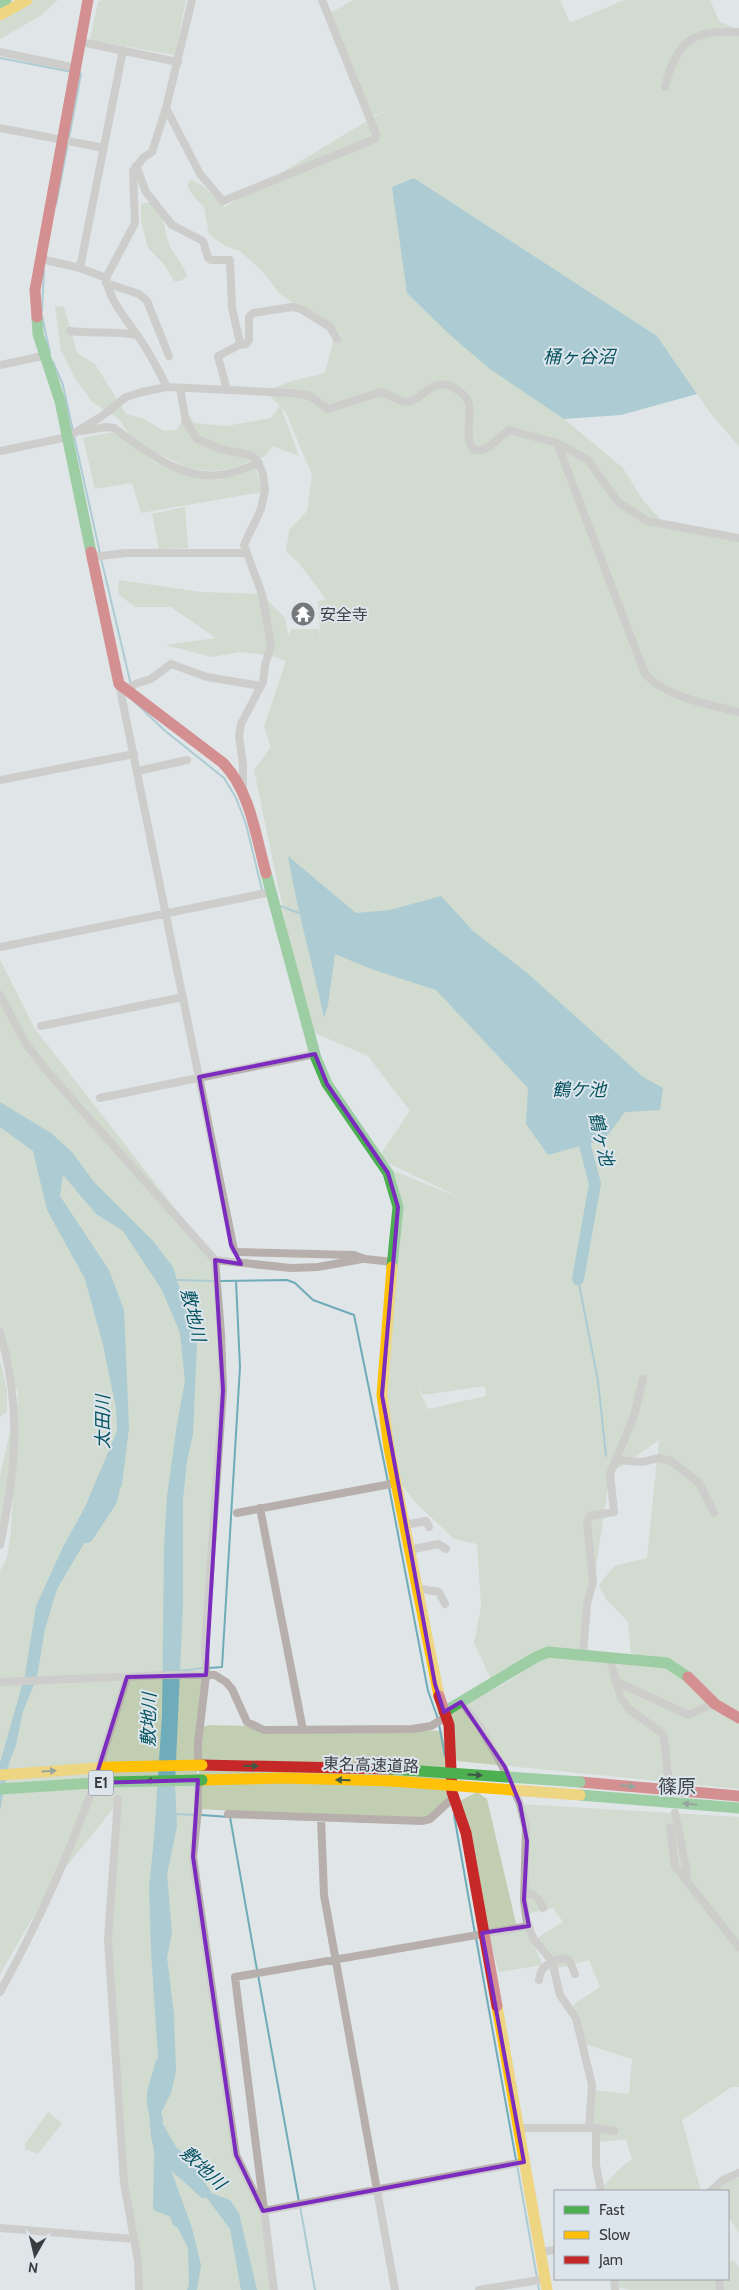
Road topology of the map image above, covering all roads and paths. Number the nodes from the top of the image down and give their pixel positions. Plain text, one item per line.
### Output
1 (6, 0) edge
2 (27, 0) edge
3 (88, 0) edge
4 (95, 0) edge
5 (192, 0) edge
6 (322, 0) edge
7 (0, 3) edge
8 (0, 15) edge
9 (86, 16) junction
10 (739, 32) edge
11 (81, 42) junction
12 (123, 50) junction
13 (0, 52) edge
14 (178, 62) junction
15 (76, 68) junction
16 (665, 87) dead end
17 (166, 108) junction
18 (0, 128) edge
19 (62, 140) junction
20 (104, 148) junction
21 (136, 166) junction
22 (41, 259) junction
23 (80, 268) junction
24 (106, 281) junction
25 (70, 331) dead end
26 (137, 335) junction
27 (337, 339) dead end
28 (239, 346) junction
29 (44, 356) junction
30 (169, 356) dead end
31 (0, 365) edge
32 (167, 387) junction
33 (180, 388) junction
34 (227, 390) junction
35 (72, 434) junction
36 (557, 443) junction
37 (0, 450) edge
38 (258, 463) junction
39 (739, 538) edge
40 (246, 553) junction
41 (93, 558) junction
42 (261, 686) junction
43 (123, 687) junction
44 (739, 712) edge
45 (134, 754) junction
46 (187, 760) dead end
47 (138, 771) junction
48 (0, 780) edge
49 (243, 792) junction
50 (271, 892) junction
51 (166, 914) junction
52 (0, 948) edge
53 (0, 995) edge
54 (183, 997) junction
55 (41, 1026) dead end
56 (315, 1054) junction
57 (199, 1077) junction
58 (100, 1098) dead end
59 (366, 1259) junction
60 (215, 1260) junction
61 (393, 1262) junction
62 (0, 1332) edge
63 (643, 1379) dead end
64 (616, 1460) junction
65 (396, 1483) junction
66 (260, 1508) junction
67 (237, 1513) dead end
68 (714, 1514) dead end
69 (404, 1525) junction
70 (429, 1527) dead end
71 (0, 1545) edge
72 (446, 1549) dead end
73 (409, 1550) junction
74 (416, 1588) junction
75 (445, 1604) dead end
76 (583, 1654) junction
77 (609, 1656) junction
78 (206, 1674) junction
79 (127, 1677) junction
80 (615, 1681) junction
81 (4, 1682) edge
82 (461, 1702) junction
83 (714, 1703) junction
84 (445, 1715) junction
85 (739, 1718) edge
86 (304, 1730) junction
87 (0, 1775) edge
88 (392, 1775) junction
89 (668, 1778) dead end
90 (0, 1789) edge
91 (739, 1796) edge
92 (454, 1797) junction
93 (118, 1799) dead end
94 (739, 1808) edge
95 (675, 1812) dead end
96 (228, 1814) dead end
97 (321, 1818) junction
98 (670, 1828) dead end
99 (686, 1879) junction
100 (524, 1892) junction
101 (543, 1908) dead end
102 (528, 1926) junction
103 (482, 1933) junction
104 (739, 1948) edge
105 (336, 1960) junction
106 (552, 1961) junction
107 (575, 1974) dead end
108 (539, 1980) dead end
109 (0, 1992) edge
110 (518, 2128) junction
111 (593, 2128) junction
112 (614, 2131) dead end
113 (524, 2162) junction
114 (739, 2173) edge
115 (376, 2189) junction
116 (601, 2190) edge
117 (712, 2190) edge
118 (264, 2211) junction
119 (0, 2228) edge
120 (134, 2238) junction
121 (554, 2250) edge
122 (540, 2252) junction
123 (546, 2284) edge
124 (140, 2290) edge
125 (274, 2290) edge
126 (395, 2290) edge
127 (479, 2290) edge

1 - 7 main road
2 - 8 main road
3 - 9 main road
4 - 9 street
5 - 14 street
6 - 17 street
9 - 11 main road
10 - 16 street
11 - 12 street
11 - 15 main road
12 - 14 street
12 - 20 street
13 - 15 street
14 - 17 street
15 - 19 main road
17 - 21 street
18 - 19 street
19 - 20 street
19 - 22 main road
20 - 23 street
21 - 24 street
21 - 28 street
22 - 23 street
22 - 29 main road
23 - 24 street
24 - 26 street
24 - 30 street
25 - 26 street
26 - 32 street
27 - 28 street
28 - 34 street
29 - 31 street
29 - 35 main road
32 - 33 street
32 - 35 street
33 - 34 street
33 - 38 street
34 - 36 street
35 - 37 street
35 - 38 street
35 - 41 main road
36 - 39 street
36 - 44 street
38 - 40 street
40 - 41 street
40 - 42 street
41 - 43 main road
42 - 43 street
42 - 49 street
43 - 45 street
43 - 49 main road
45 - 47 street
45 - 48 street
46 - 47 street
47 - 51 street
49 - 50 main road
50 - 51 street
50 - 56 main road
51 - 52 street
51 - 54 street
53 - 60 street
54 - 55 street
54 - 57 street
56 - 57 street
56 - 61 main road
57 - 58 street
57 - 59 street
59 - 60 street
59 - 61 street
60 - 78 street
61 - 65 main road
62 - 71 street
63 - 64 street
64 - 68 street
64 - 76 street
65 - 66 street
65 - 69 main road
66 - 67 street
66 - 86 street
69 - 70 street
69 - 73 main road
72 - 73 street
73 - 74 main road
74 - 75 street
74 - 84 main road
76 - 77 main road
76 - 82 main road
77 - 80 street
77 - 83 main road
78 - 79 street
78 - 86 street
78 - 118 street
79 - 81 street
79 - 109 street
80 - 83 street
80 - 89 street
82 - 84 main road
82 - 100 street
83 - 85 main road
84 - 86 street
84 - 92 main road
87 -> 88 main road, 東名高速道路 / E1, bridge
88 -> 90 main road, 東名高速道路 / E1, bridge
88 -> 91 main road, 東名高速道路 / E1, bridge
94 -> 88 main road, 東名高速道路 / E1, bridge
92 - 97 street
92 - 103 main road
93 - 120 street
95 - 99 street
96 - 97 street
97 - 105 street
98 - 99 street
99 - 104 street
100 - 101 street
100 - 102 street
102 - 103 street
102 - 106 street
103 - 105 street
103 - 110 main road
105 - 115 street
105 - 118 street
106 - 107 street
106 - 108 street
106 - 111 street
110 - 111 street
110 - 113 main road
111 - 112 street
111 - 116 street
113 - 115 street
113 - 122 main road
114 - 117 street
115 - 118 street
115 - 126 street
118 - 125 street
119 - 120 street
120 - 124 street
121 - 122 street
122 - 123 main road
123 - 127 street

